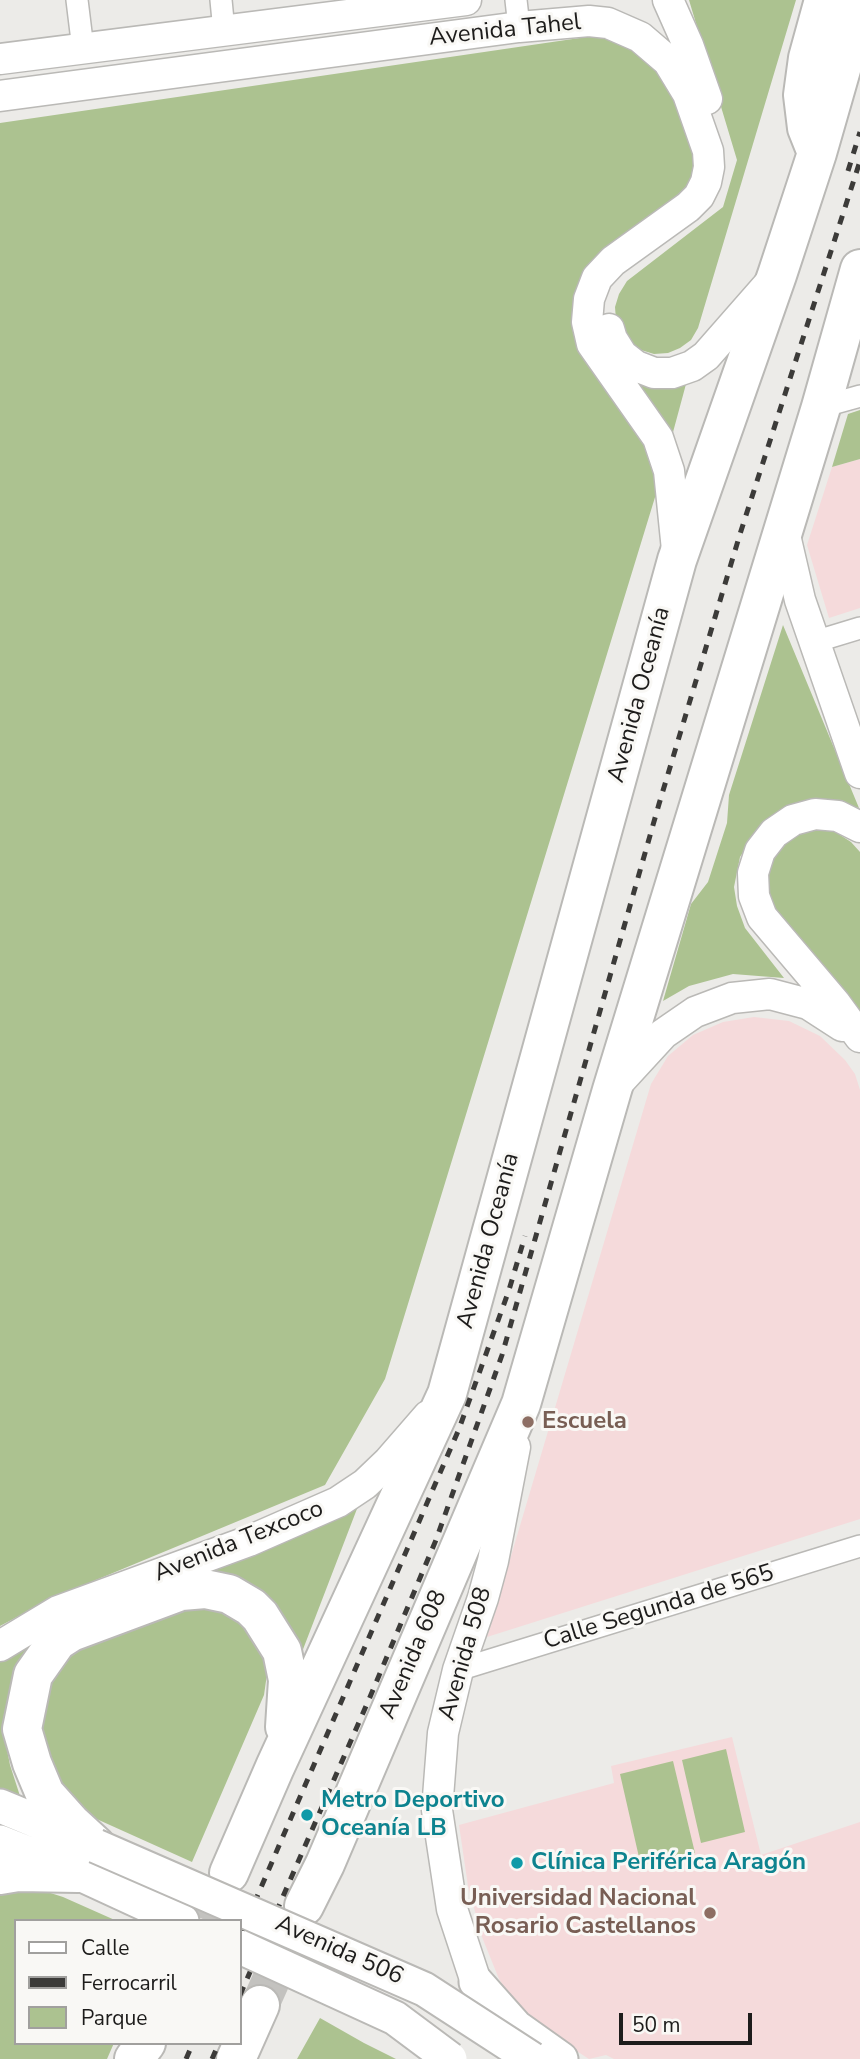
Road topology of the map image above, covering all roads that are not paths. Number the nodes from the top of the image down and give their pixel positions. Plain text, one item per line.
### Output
1 (77, 0) edge
2 (221, 0) edge
3 (466, 0) edge
4 (668, 0) edge
5 (824, 0) edge
6 (860, 3) edge
7 (366, 7) edge
8 (518, 13) edge
9 (224, 31) junction
10 (83, 49) junction
11 (0, 59) edge
12 (0, 96) edge
13 (817, 153) junction
14 (860, 269) edge
15 (777, 275) junction
16 (860, 396) edge
17 (821, 407) junction
18 (784, 531) junction
19 (677, 560) junction
20 (860, 628) edge
21 (814, 642) junction
22 (860, 773) edge
23 (860, 827) edge
24 (860, 1037) edge
25 (860, 1044) edge
26 (612, 1090) junction
27 (447, 1394) junction
28 (521, 1404) junction
29 (860, 1546) edge
30 (0, 1646) edge
31 (458, 1671) junction
32 (275, 1767) junction
33 (0, 1806) edge
34 (0, 1842) edge
35 (87, 1859) junction
36 (229, 1873) tunnel mouth
37 (0, 1875) edge
38 (304, 1906) tunnel mouth
39 (179, 1919) edge
40 (242, 1948) edge
41 (477, 1982) junction
42 (260, 2005) tunnel mouth
43 (236, 2059) edge
44 (450, 2059) edge
45 (517, 2059) edge
46 (532, 2059) edge
47 (561, 2059) edge

1 - 10 street
2 - 9 street
3 - 7 street, Avenida Tahel
4 - 15 street
5 - 13 highway
6 - 13 highway, Avenida Oceanía
7 - 9 street, Avenida Tahel
8 - 12 street, Avenida Tahel
8 - 19 street, Avenida Tahel
9 - 10 street, Avenida Tahel
10 - 11 street, Avenida Tahel
13 - 15 highway, Avenida Oceanía
14 - 17 highway
15 - 19 highway, Avenida Oceanía
16 - 17 street
17 - 18 highway
18 - 21 street
18 - 26 highway
19 - 27 highway, Avenida Oceanía
20 - 21 street
21 - 22 street
23 - 24 street
25 - 26 street
26 - 28 highway
27 - 30 street, Avenida Texcoco
27 - 32 highway
28 - 31 street, Avenida 508
28 - 38 highway, Avenida 608
29 - 31 street, Calle Segunda de 565
31 - 41 street, Avenida 508
32 - 35 highway
32 - 36 highway
33 - 35 main road
34 - 35 main road
35 - 37 highway
35 - 39 main road
35 - 46 main road, Avenida 506, bridge
40 - 44 main road, bridge
41 - 45 street, Avenida 508
41 - 47 main road
42 - 43 highway

